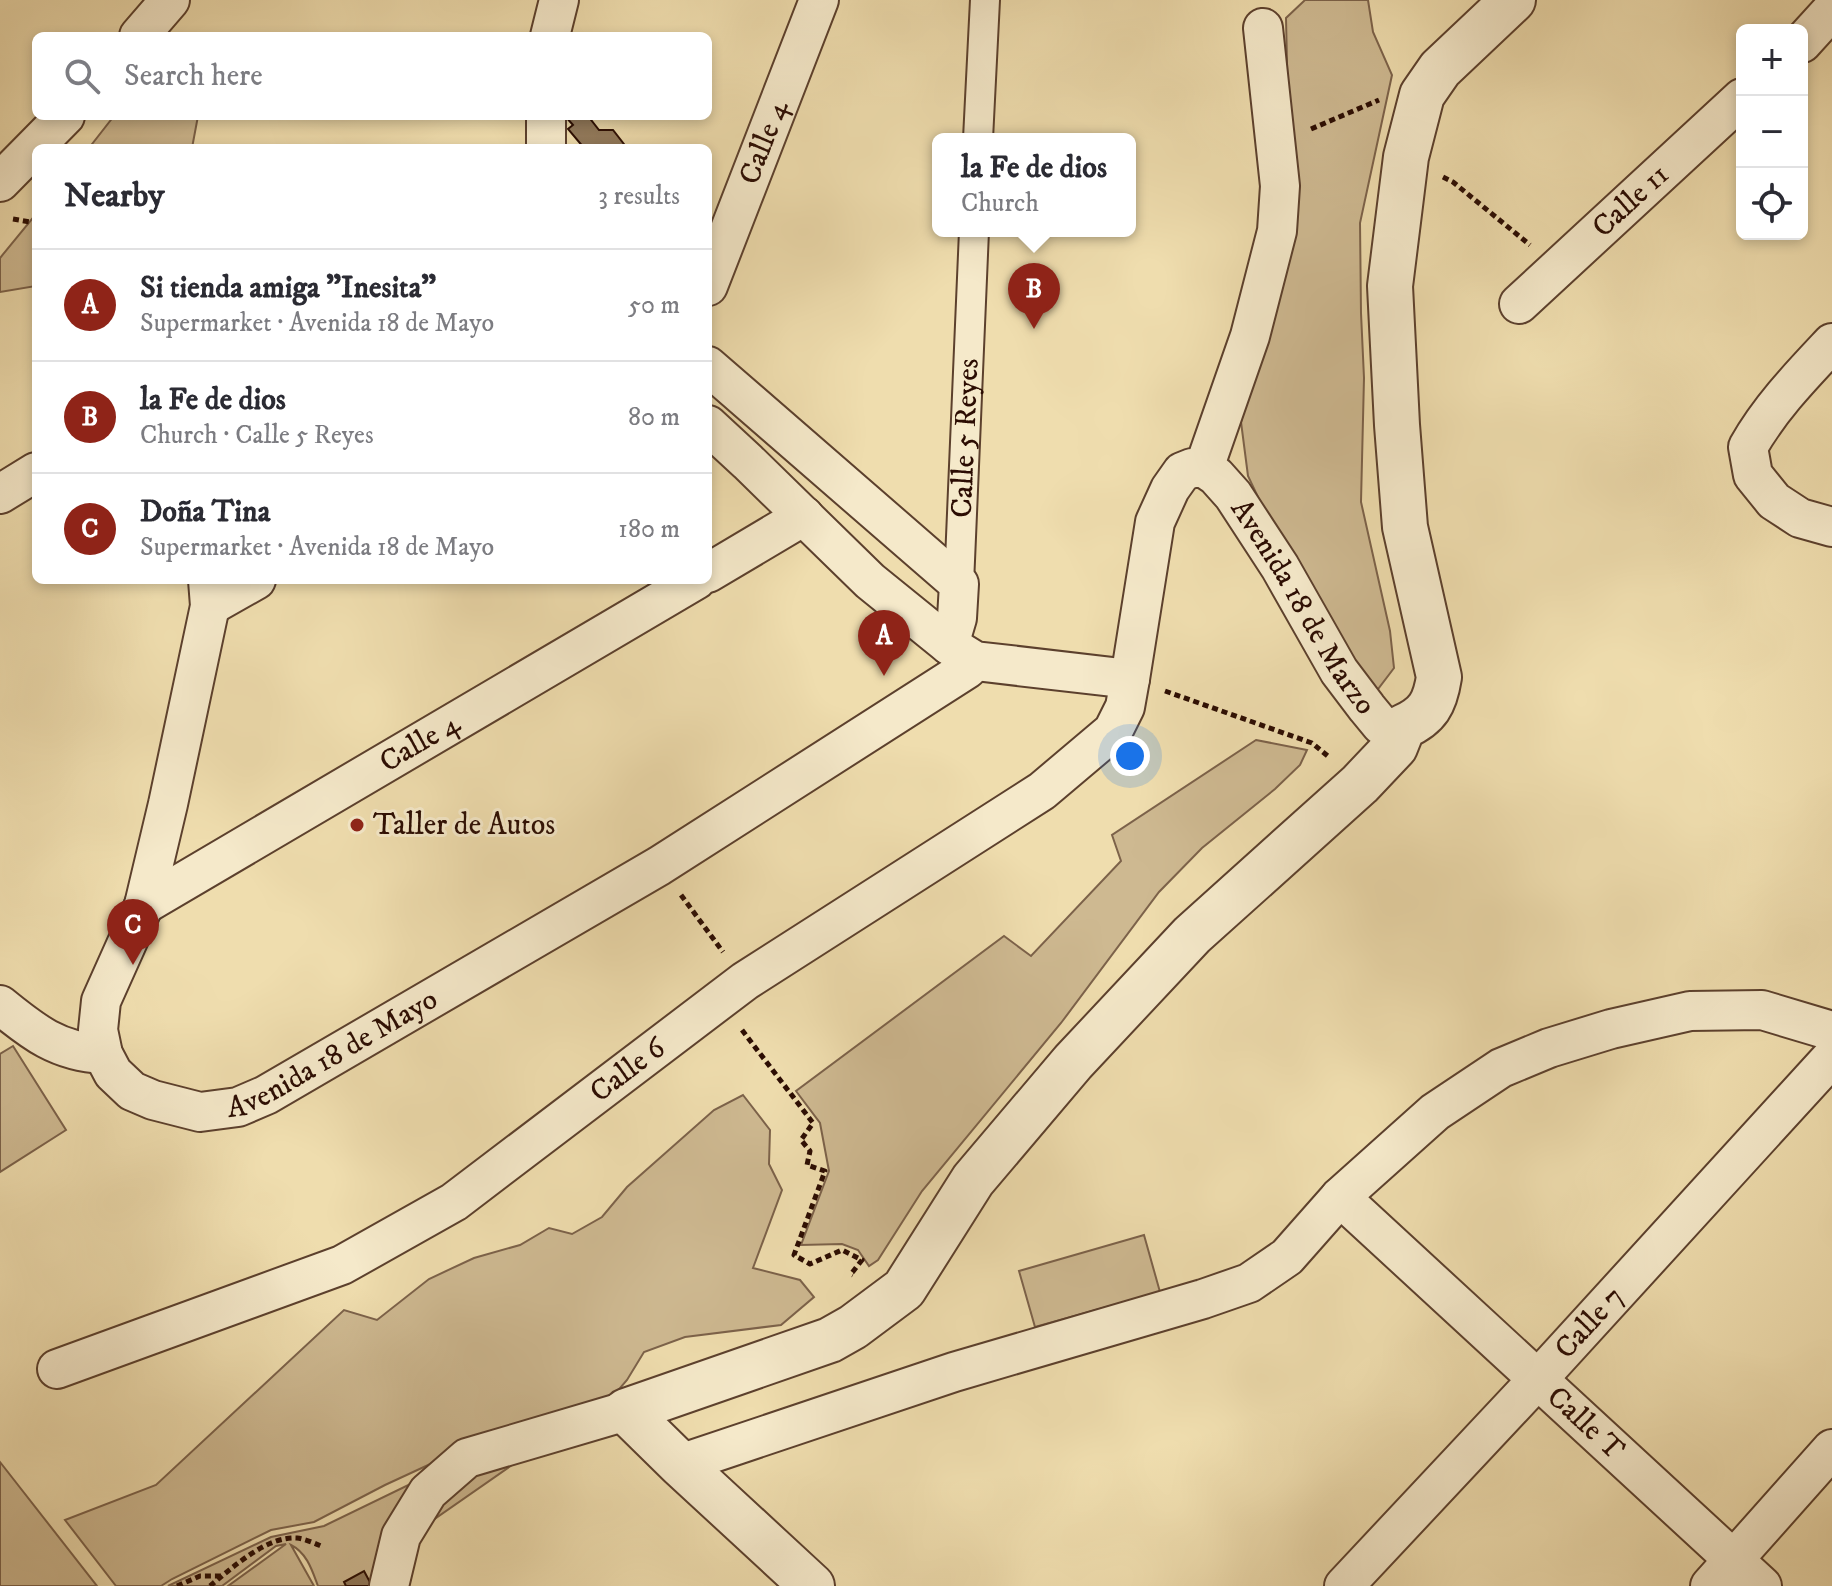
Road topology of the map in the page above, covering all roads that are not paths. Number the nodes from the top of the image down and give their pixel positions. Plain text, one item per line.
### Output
1 (170, 0) edge
2 (559, 0) edge
3 (819, 0) edge
4 (985, 0) edge
5 (1513, 0) edge
6 (1832, 10) edge
7 (1263, 28) dead end
8 (142, 32) edge
9 (551, 32) edge
10 (1808, 36) edge
11 (1736, 104) edge
12 (61, 120) edge
13 (546, 120) edge
14 (978, 133) edge
15 (37, 144) edge
16 (546, 144) edge
17 (32, 150) edge
18 (0, 182) edge
19 (974, 237) edge
20 (712, 276) edge
21 (1519, 304) dead end
22 (1832, 343) edge
23 (712, 369) edge
24 (712, 429) edge
25 (1204, 468) junction
26 (32, 474) edge
27 (0, 494) edge
28 (804, 516) junction
29 (1832, 527) edge
30 (712, 571) edge
31 (242, 584) edge
32 (689, 584) edge
33 (959, 584) junction
34 (209, 593) edge
35 (962, 653) junction
36 (1130, 679) junction
37 (1403, 727) junction
38 (144, 905) junction
39 (0, 1005) edge
40 (1832, 1031) edge
41 (103, 1054) junction
42 (1832, 1057) edge
43 (1340, 1197) junction
44 (57, 1369) dead end
45 (1538, 1379) junction
46 (626, 1411) junction
47 (1832, 1449) edge
48 (680, 1464) junction
49 (1722, 1573) edge
50 (389, 1586) edge
51 (812, 1586) edge
52 (1344, 1586) edge
53 (1762, 1586) edge

1 - 8 street
2 - 9 street
3 - 20 street, Calle 4
4 - 14 street
5 - 37 street, Avenida 18 de Marzo
6 - 10 street
7 - 25 street
11 - 21 street, Calle 11
12 - 15 street
13 - 16 street
17 - 18 street
19 - 33 street, Calle 5 Reyes
22 - 29 street
23 - 33 street
24 - 28 street
25 - 36 street
25 - 37 street, Avenida 18 de Marzo
26 - 27 street
28 - 30 street
28 - 35 street
31 - 34 street
32 - 38 street, Calle 4
33 - 35 street, Calle 5 Reyes
34 - 38 street
35 - 36 street
35 - 41 street, Avenida 18 de Mayo
36 - 44 street, Calle 6
37 - 46 street
38 - 41 street
39 - 41 street
40 - 43 street
42 - 45 street, Calle 7
43 - 45 street, Calle T
43 - 48 street
45 - 49 street, Calle T
45 - 52 street, Calle 7
46 - 48 street
46 - 50 street
47 - 49 street
48 - 51 street
49 - 53 street, Calle T

